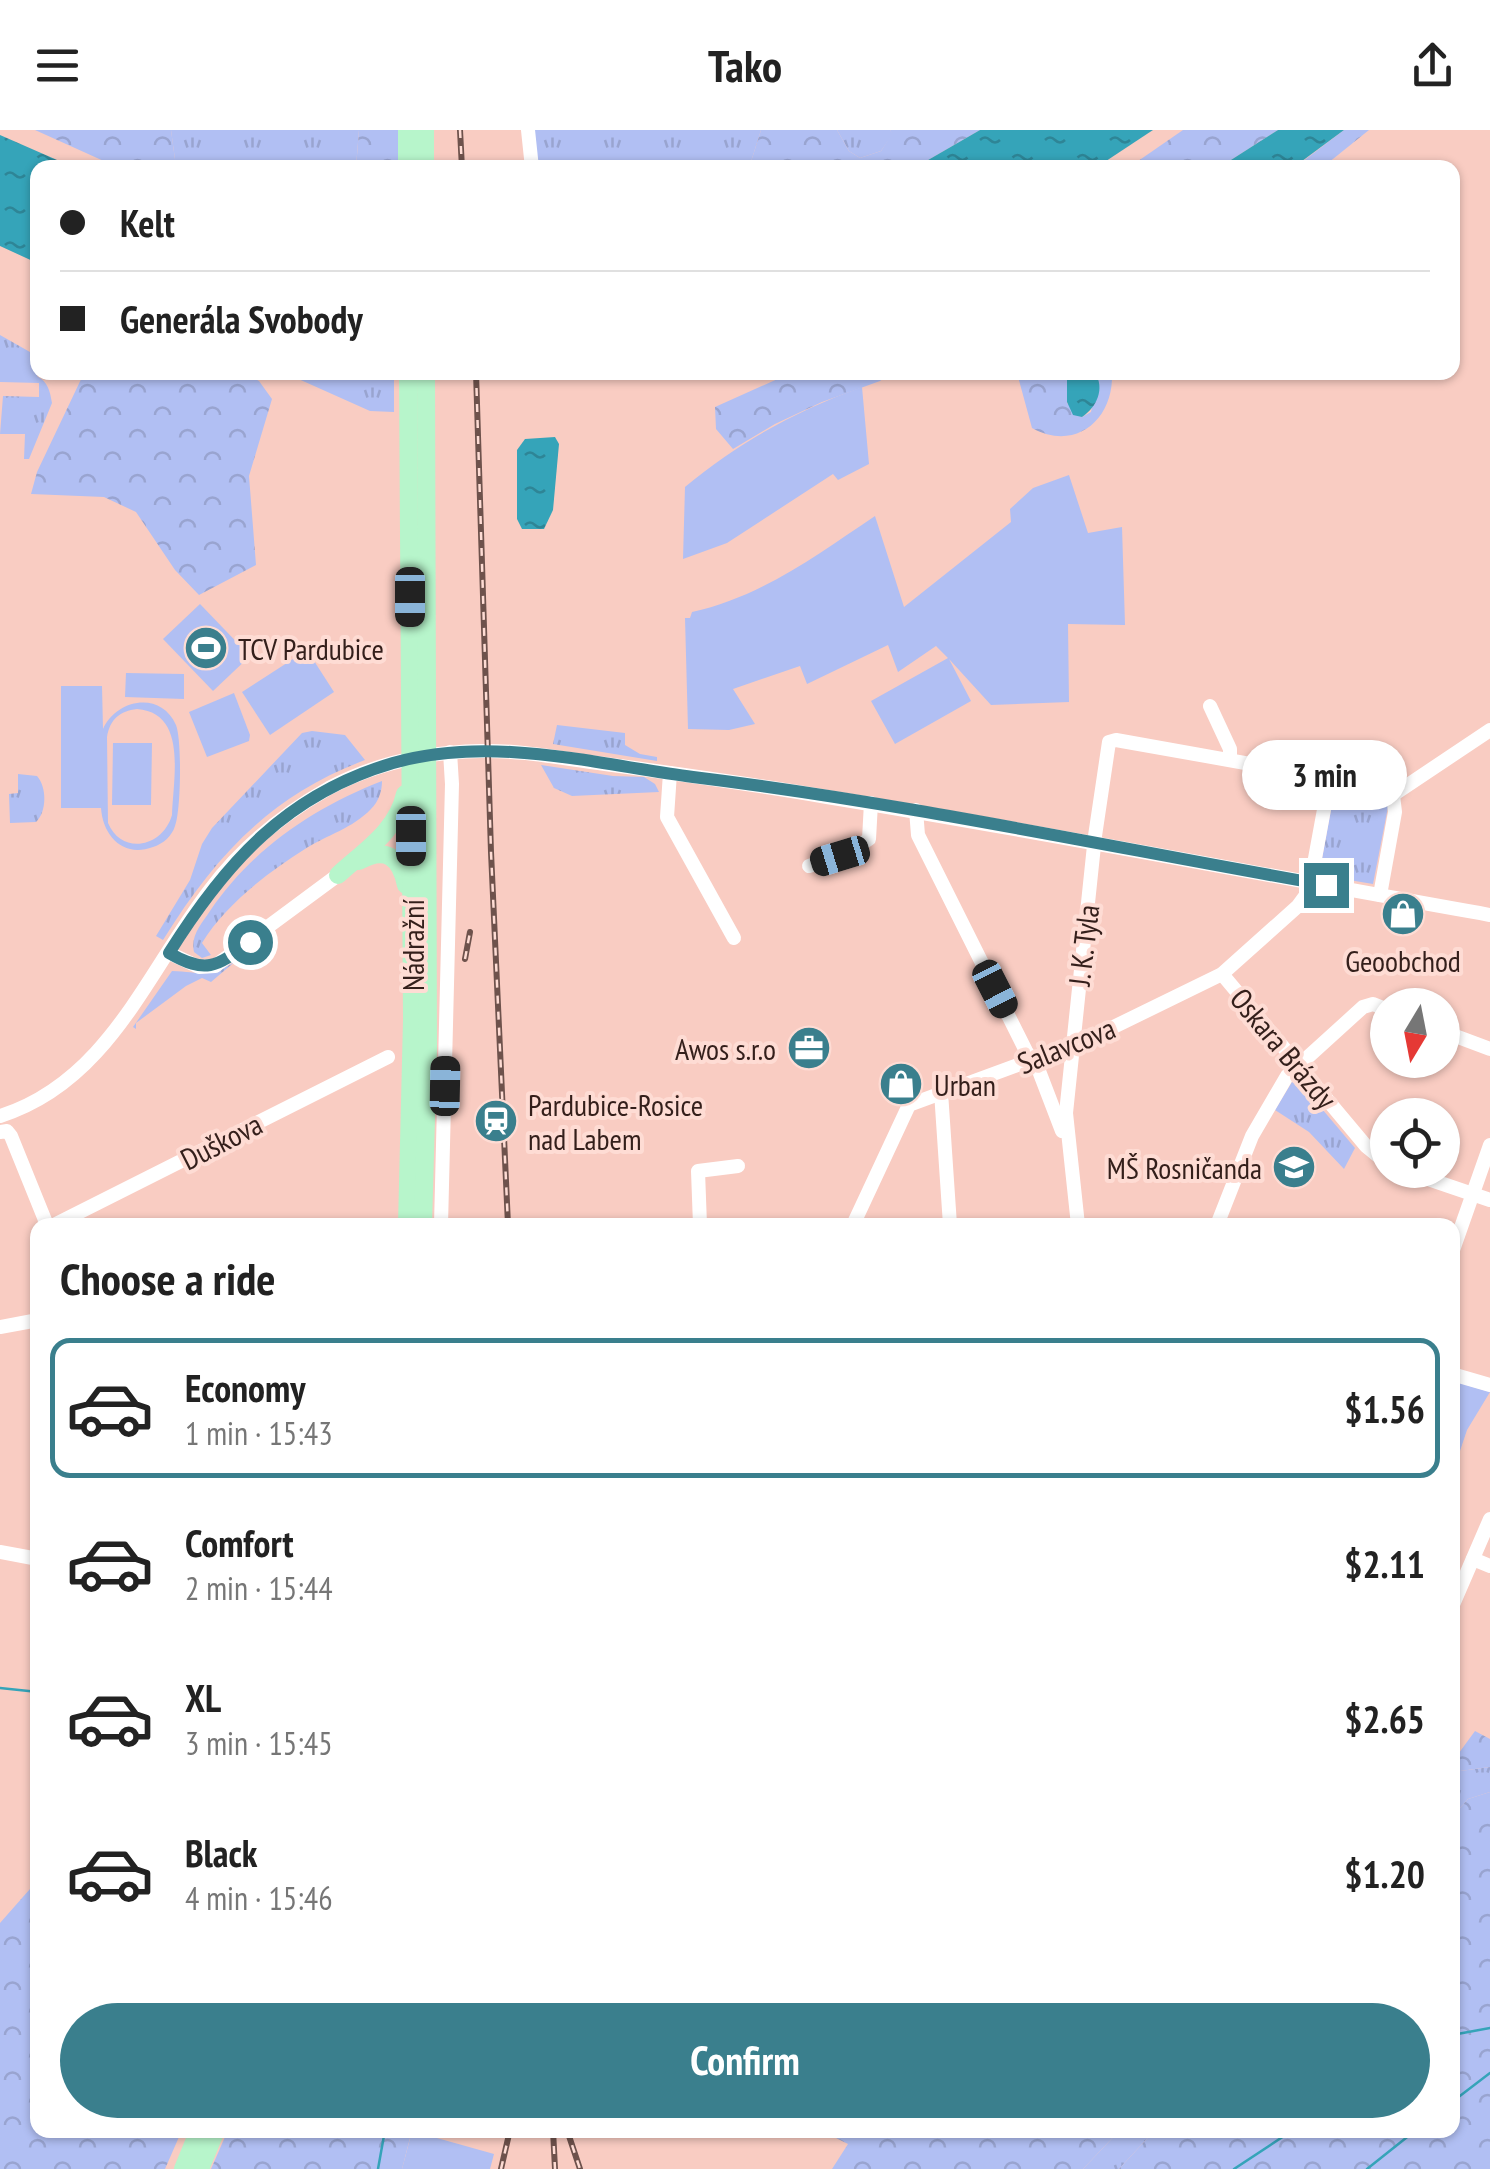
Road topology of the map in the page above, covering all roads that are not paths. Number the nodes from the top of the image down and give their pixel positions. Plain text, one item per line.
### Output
1 (407, 130) edge
2 (425, 130) edge
3 (528, 130) edge
4 (407, 160) edge
5 (425, 160) edge
6 (531, 160) edge
7 (409, 380) edge
8 (425, 380) edge
9 (417, 426) junction
10 (1210, 706) dead end
11 (1490, 730) edge
12 (450, 752) junction
13 (1230, 760) junction
14 (411, 764) junction
15 (670, 773) junction
16 (1330, 778) junction
17 (1393, 795) junction
18 (871, 803) junction
19 (916, 810) junction
20 (1094, 843) junction
21 (809, 866) dead end
22 (338, 875) junction
23 (1310, 882) junction
24 (1380, 895) junction
25 (412, 908) junction
26 (1490, 915) edge
27 (734, 938) dead end
28 (169, 953) junction
29 (1222, 974) junction
30 (1370, 1006) edge
31 (1460, 1038) edge
32 (1071, 1047) junction
33 (1490, 1049) edge
34 (388, 1058) dead end
35 (1032, 1060) junction
36 (1296, 1064) junction
37 (941, 1092) junction
38 (3, 1116) edge
39 (0, 1132) edge
40 (1067, 1146) junction
41 (1490, 1146) edge
42 (1370, 1149) edge
43 (738, 1166) dead end
44 (1455, 1188) edge
45 (1473, 1194) junction
46 (1490, 1200) edge
47 (48, 1218) edge
48 (65, 1218) edge
49 (407, 1218) edge
50 (423, 1218) edge
51 (441, 1218) edge
52 (700, 1218) edge
53 (856, 1218) edge
54 (950, 1218) edge
55 (1077, 1218) edge
56 (1220, 1218) edge
57 (1460, 1230) edge
58 (30, 1322) edge
59 (0, 1328) edge
60 (1460, 1376) edge
61 (1490, 1385) edge
62 (1490, 1518) edge
63 (0, 1552) edge
64 (30, 1558) edge
65 (1470, 1565) junction
66 (1460, 1566) edge
67 (1490, 1566) edge
68 (1460, 1588) edge
69 (196, 2138) edge
70 (213, 2138) edge
71 (183, 2169) edge
72 (200, 2169) edge

1 - 4 main road
2 - 5 main road
3 - 6 street
7 - 9 main road
8 - 9 main road
9 - 14 main road, Nádražní
9 - 50 main road, Nádražní
10 - 13 street
11 - 17 street
12 - 15 street
12 - 28 street
12 - 51 street
13 - 16 street
13 - 20 street, J. K. Tyla
14 - 22 main road
14 - 25 main road, Nádražní
15 - 18 street
15 - 27 street
16 - 17 street
16 - 23 street
17 - 24 street
18 - 19 street
18 - 21 street
19 - 20 street
19 - 35 street
20 - 23 street
20 - 32 street, J. K. Tyla
22 - 25 main road
22 - 28 street
23 - 24 street
23 - 29 street, Salavcova
24 - 26 street
25 - 49 main road, Nádražní
28 - 38 street
29 - 32 street, Salavcova
29 - 36 street, Oskara Brázdy
30 - 36 street
31 - 33 street
32 - 35 street, Salavcova
32 - 40 street, J. K. Tyla
34 - 48 street, Duškova
35 - 37 street, Salavcova
35 - 40 street
36 - 42 street, Oskara Brázdy
36 - 56 street
37 - 53 street, Salavcova
37 - 54 street
39 - 47 street
40 - 55 street, J. K. Tyla
41 - 45 street
43 - 52 street
44 - 45 street
45 - 46 street
45 - 57 street
58 - 59 street
60 - 61 street
62 - 65 street
63 - 64 street
65 - 66 street
65 - 67 street
65 - 68 street
69 - 71 main road
70 - 72 main road

